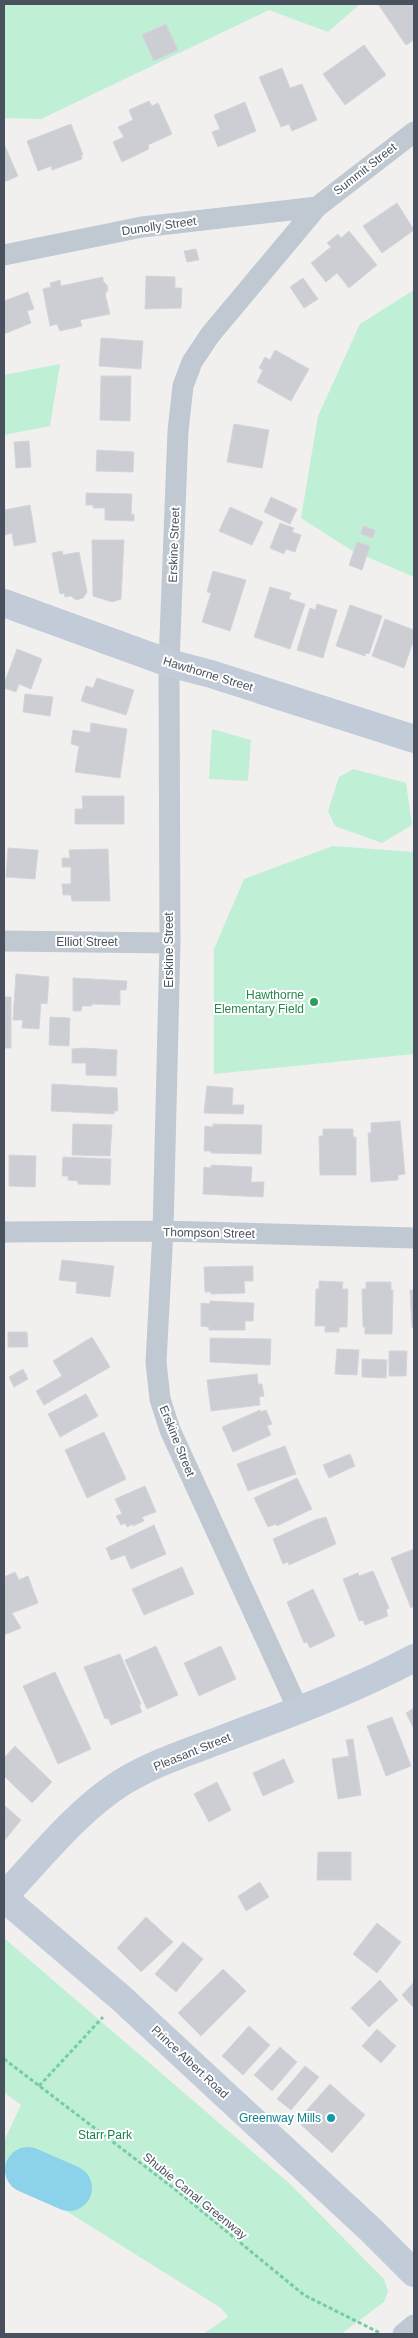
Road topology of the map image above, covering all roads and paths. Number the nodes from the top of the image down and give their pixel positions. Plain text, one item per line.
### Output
1 (414, 132) edge
2 (317, 207) junction
3 (4, 255) edge
4 (4, 603) edge
5 (169, 663) junction
6 (414, 739) edge
7 (4, 941) edge
8 (170, 943) junction
9 (4, 1232) edge
10 (163, 1232) junction
11 (414, 1238) edge
12 (414, 1658) edge
13 (298, 1709) junction
14 (4, 1897) edge
15 (121, 1998) junction
16 (4, 2059) edge
17 (39, 2086) junction
18 (414, 2273) edge
19 (414, 2326) edge
20 (382, 2334) edge
21 (403, 2334) edge

1 - 2 street, Summit Street
2 - 3 street, Dunolly Street
2 - 5 street, Erskine Street
4 - 5 main road, Hawthorne Street
5 - 6 main road, Hawthorne Street
5 - 8 street, Erskine Street
7 - 8 street, Elliot Street
8 - 10 street, Erskine Street
9 - 10 street, Thompson Street
10 - 11 street, Thompson Street
10 - 13 street, Erskine Street
12 - 13 main road, Pleasant Street
13 - 14 main road, Pleasant Street
14 - 15 main road, Prince Albert Road
15 - 17 path
15 - 18 main road, Prince Albert Road
16 - 17 path, Shubie Canal Greenway
17 - 20 path, Shubie Canal Greenway
19 - 21 street

